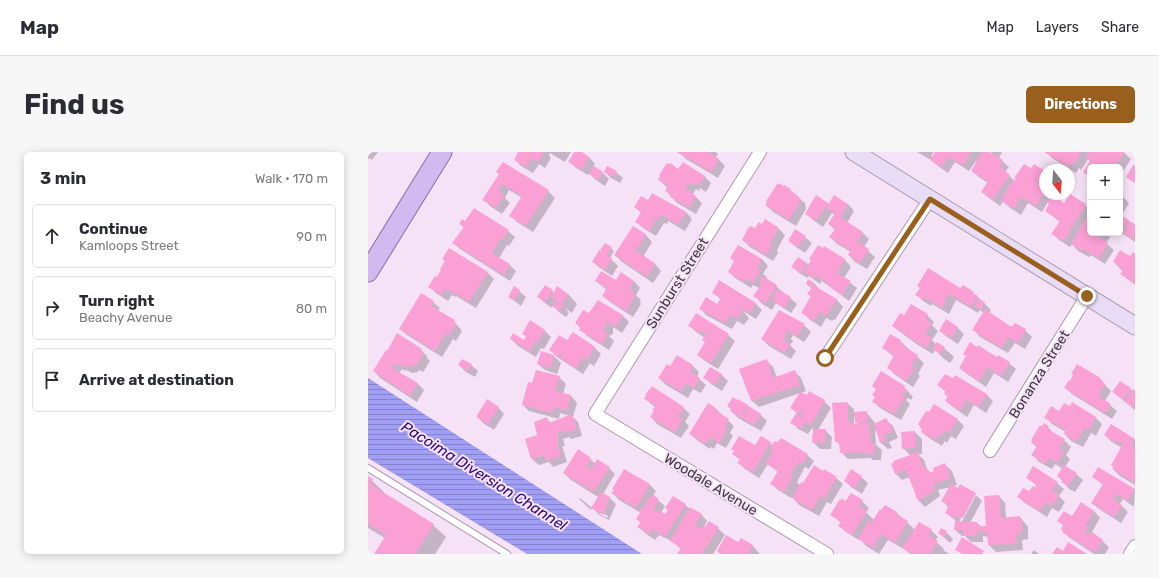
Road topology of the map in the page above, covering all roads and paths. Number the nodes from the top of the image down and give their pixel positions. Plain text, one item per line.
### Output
1 (442, 152) edge
2 (760, 152) edge
3 (854, 152) edge
4 (930, 199) junction
5 (368, 272) edge
6 (1087, 296) junction
7 (1135, 326) edge
8 (825, 358) dead end
9 (595, 414) joint
10 (990, 451) dead end
11 (368, 468) edge
12 (1135, 546) edge
13 (507, 554) edge
14 (827, 554) edge
15 (1130, 554) edge

1 - 5 main road
2 - 9 street, Sunburst Street
3 - 4 street
4 - 6 street
4 - 8 street
6 - 7 street
6 - 10 street, Bonanza Street
9 - 14 street, Woodale Avenue
11 - 13 lane
12 - 15 street

